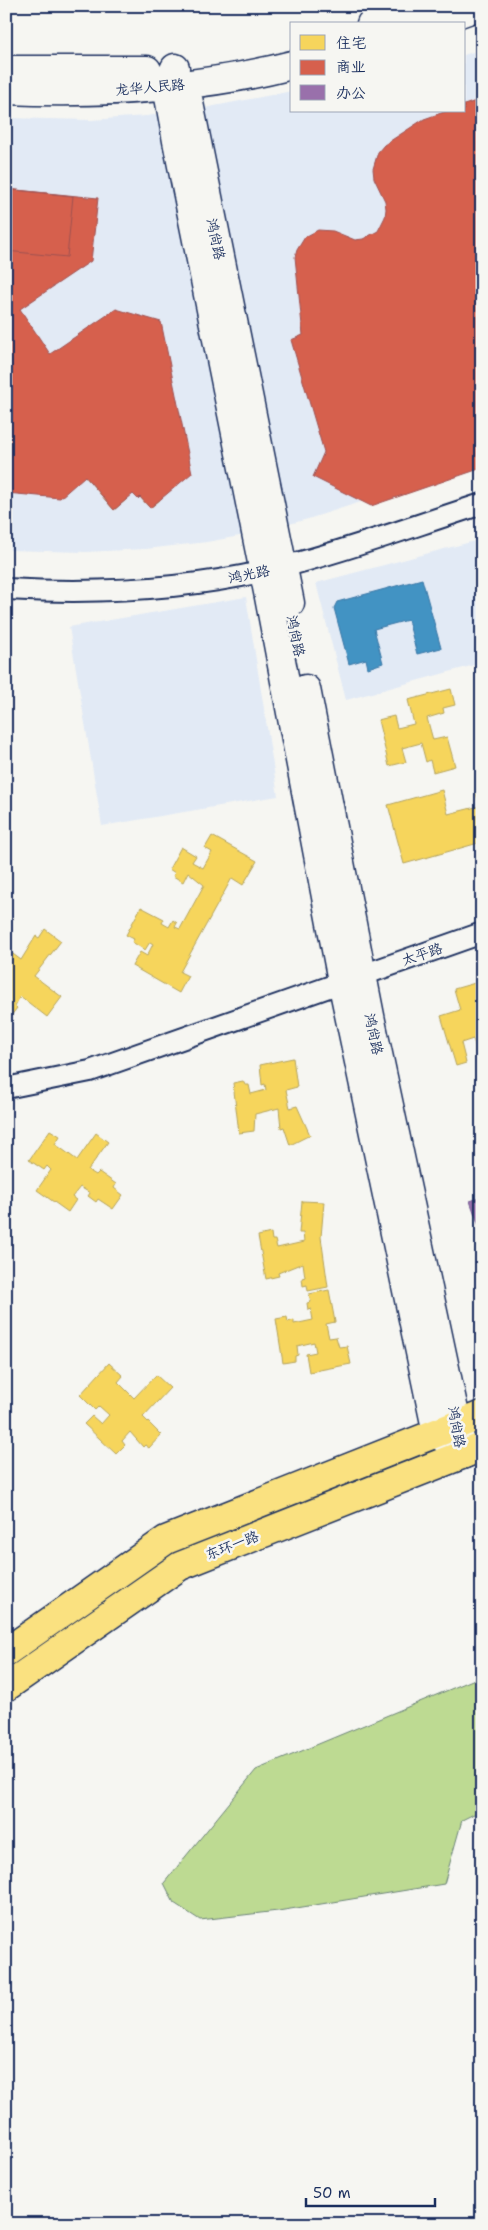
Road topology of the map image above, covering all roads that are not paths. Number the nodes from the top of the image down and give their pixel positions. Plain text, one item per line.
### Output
1 (421, 6) edge
2 (479, 6) edge
3 (377, 22) edge
4 (435, 22) edge
5 (290, 49) edge
6 (290, 66) edge
7 (6, 70) edge
8 (176, 79) junction
9 (6, 90) edge
10 (482, 504) edge
11 (273, 569) junction
12 (6, 589) edge
13 (482, 933) edge
14 (352, 978) junction
15 (6, 1088) edge
16 (459, 1424) edge
17 (473, 1451) edge
18 (6, 1652) edge
19 (6, 1687) edge

1 - 3 street
2 - 4 street
5 - 8 street, 龙华人民路
6 - 8 street, 龙华人民路
7 - 8 street, 龙华人民路
8 - 9 street, 龙华人民路
8 - 11 street, 鸿尚路
10 - 11 street, 鸿光路
11 - 12 street, 鸿光路
11 - 14 street, 鸿尚路
13 - 14 street, 太平路
14 - 15 street, 太平路
14 - 16 street, 鸿尚路
16 - 17 street, 鸿尚路
16 - 18 main road, 东环一路
17 - 19 main road, 东环一路

